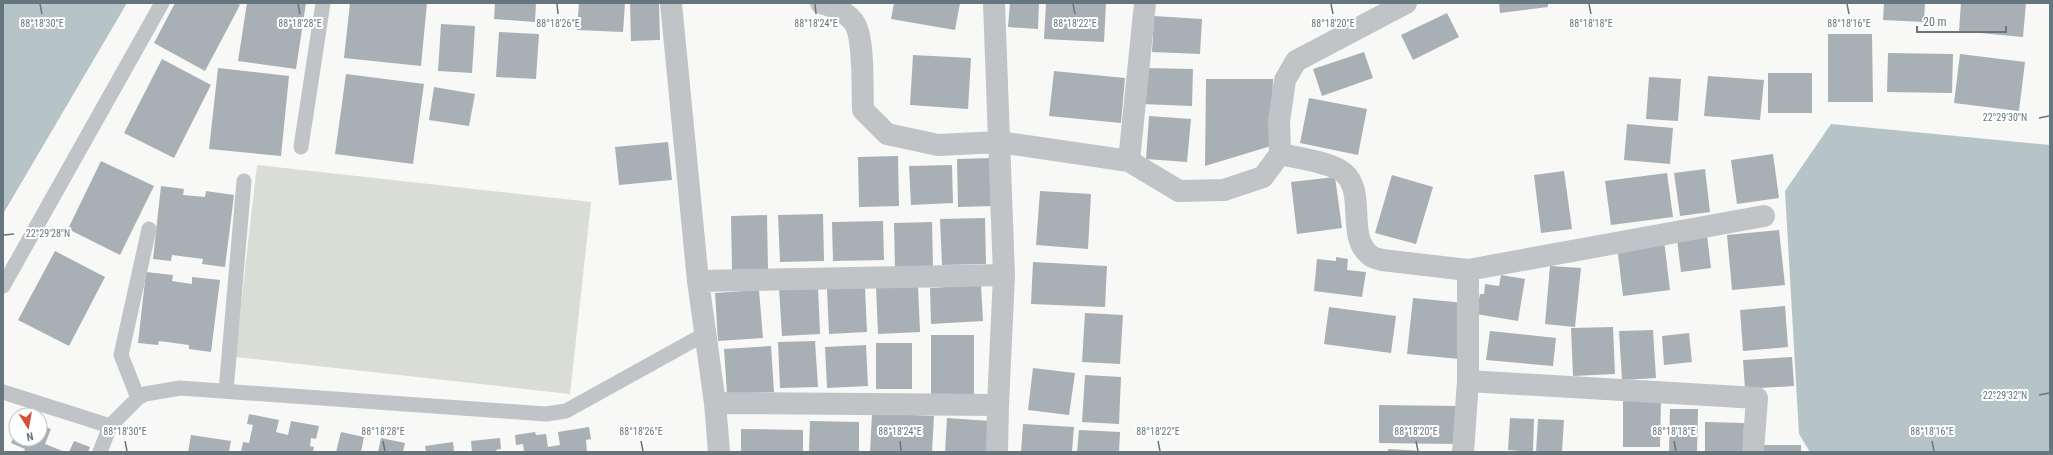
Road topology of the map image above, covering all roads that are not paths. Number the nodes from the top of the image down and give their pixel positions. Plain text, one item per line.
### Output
1 (162, 3) edge
2 (323, 3) edge
3 (671, 3) edge
4 (821, 3) edge
5 (994, 3) edge
6 (1145, 3) edge
7 (1406, 3) edge
8 (856, 12) edge
9 (999, 142) junction
10 (302, 147) dead end
11 (1280, 154) junction
12 (1129, 161) junction
13 (244, 181) dead end
14 (1764, 216) dead end
15 (149, 229) dead end
16 (1468, 270) junction
17 (1004, 275) junction
18 (698, 281) junction
19 (3, 286) edge
20 (705, 334) junction
21 (1468, 381) junction
22 (226, 391) junction
23 (3, 392) edge
24 (138, 398) junction
25 (716, 403) junction
26 (998, 405) junction
27 (110, 426) junction
28 (100, 452) edge
29 (718, 452) edge
30 (997, 452) edge
31 (1463, 452) edge
32 (1753, 452) edge

1 - 19 lane
2 - 10 lane
3 - 18 street
4 - 8 street
5 - 9 street
6 - 12 street
7 - 11 street
8 - 9 street
9 - 12 street
9 - 17 street
11 - 12 street
11 - 16 street
13 - 22 lane
14 - 16 street
15 - 24 lane
16 - 21 street
17 - 18 street
17 - 26 street
18 - 20 street
20 - 22 lane
20 - 25 street
21 - 31 street
21 - 32 street
22 - 24 lane
23 - 27 lane
24 - 27 lane
25 - 26 street
25 - 29 street
26 - 30 street
27 - 28 lane

